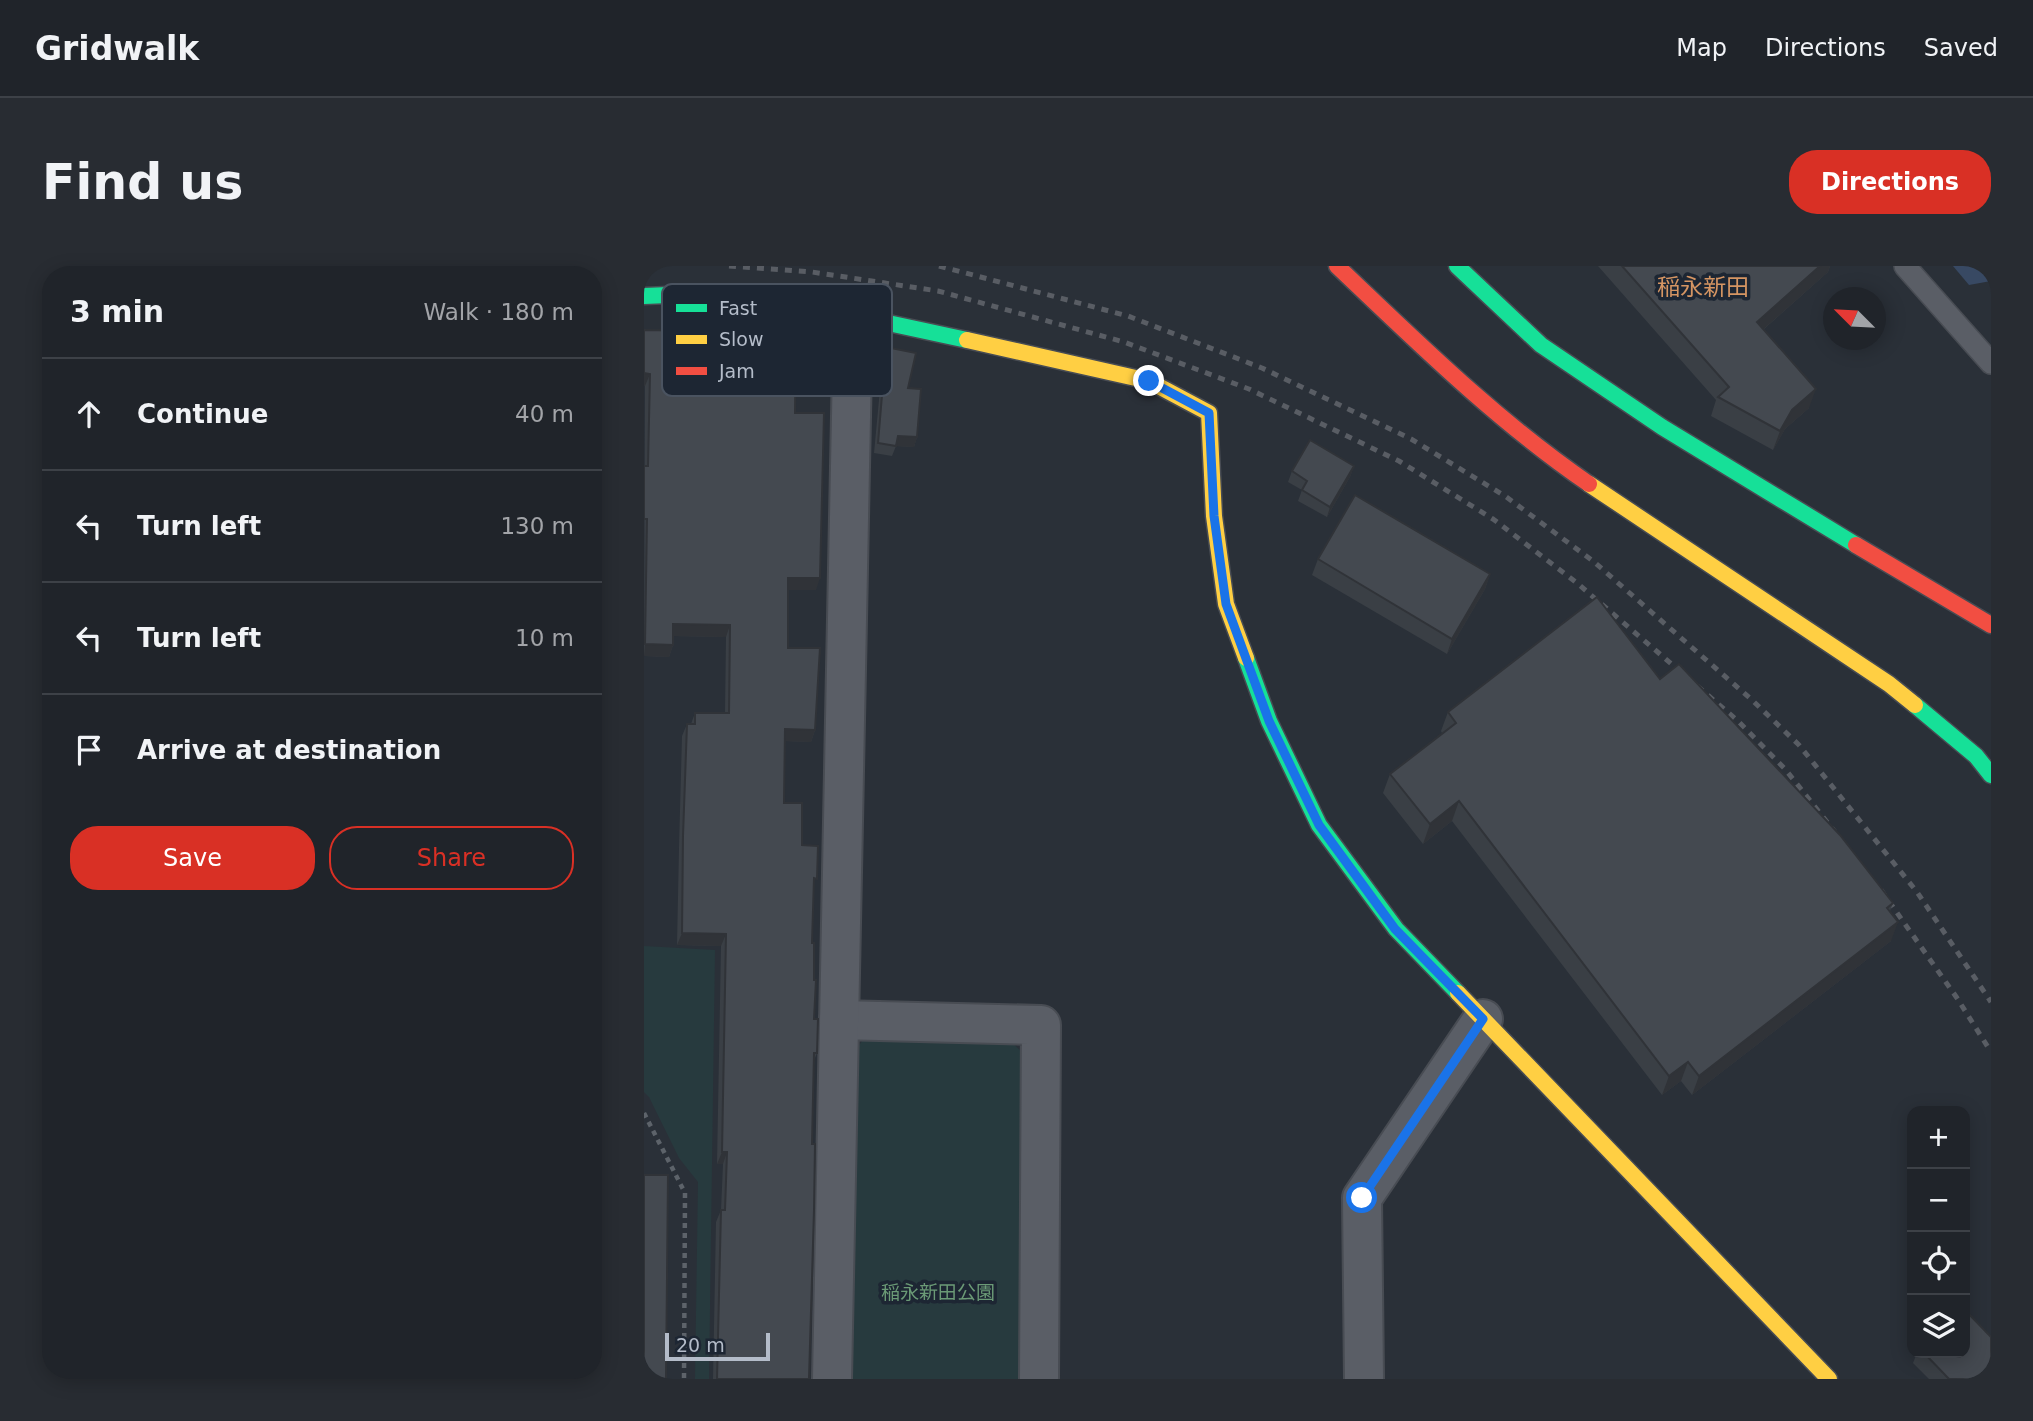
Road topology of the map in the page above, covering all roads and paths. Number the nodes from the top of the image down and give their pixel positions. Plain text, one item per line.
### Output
1 (1337, 266) edge
2 (1457, 266) edge
3 (1905, 266) edge
4 (662, 295) edge
5 (644, 296) edge
6 (892, 324) edge
7 (1991, 363) edge
8 (851, 396) edge
9 (1991, 625) edge
10 (1991, 775) edge
11 (1483, 1019) junction
12 (839, 1020) junction
13 (644, 1113) edge
14 (684, 1379) edge
15 (832, 1379) edge
16 (1039, 1379) edge
17 (1364, 1379) edge
18 (1829, 1379) edge

1 - 10 street
2 - 9 street
3 - 7 lane
4 - 5 street
6 - 11 street
8 - 12 street
11 - 17 street
11 - 18 street
12 - 15 street
12 - 16 street
13 - 14 path

